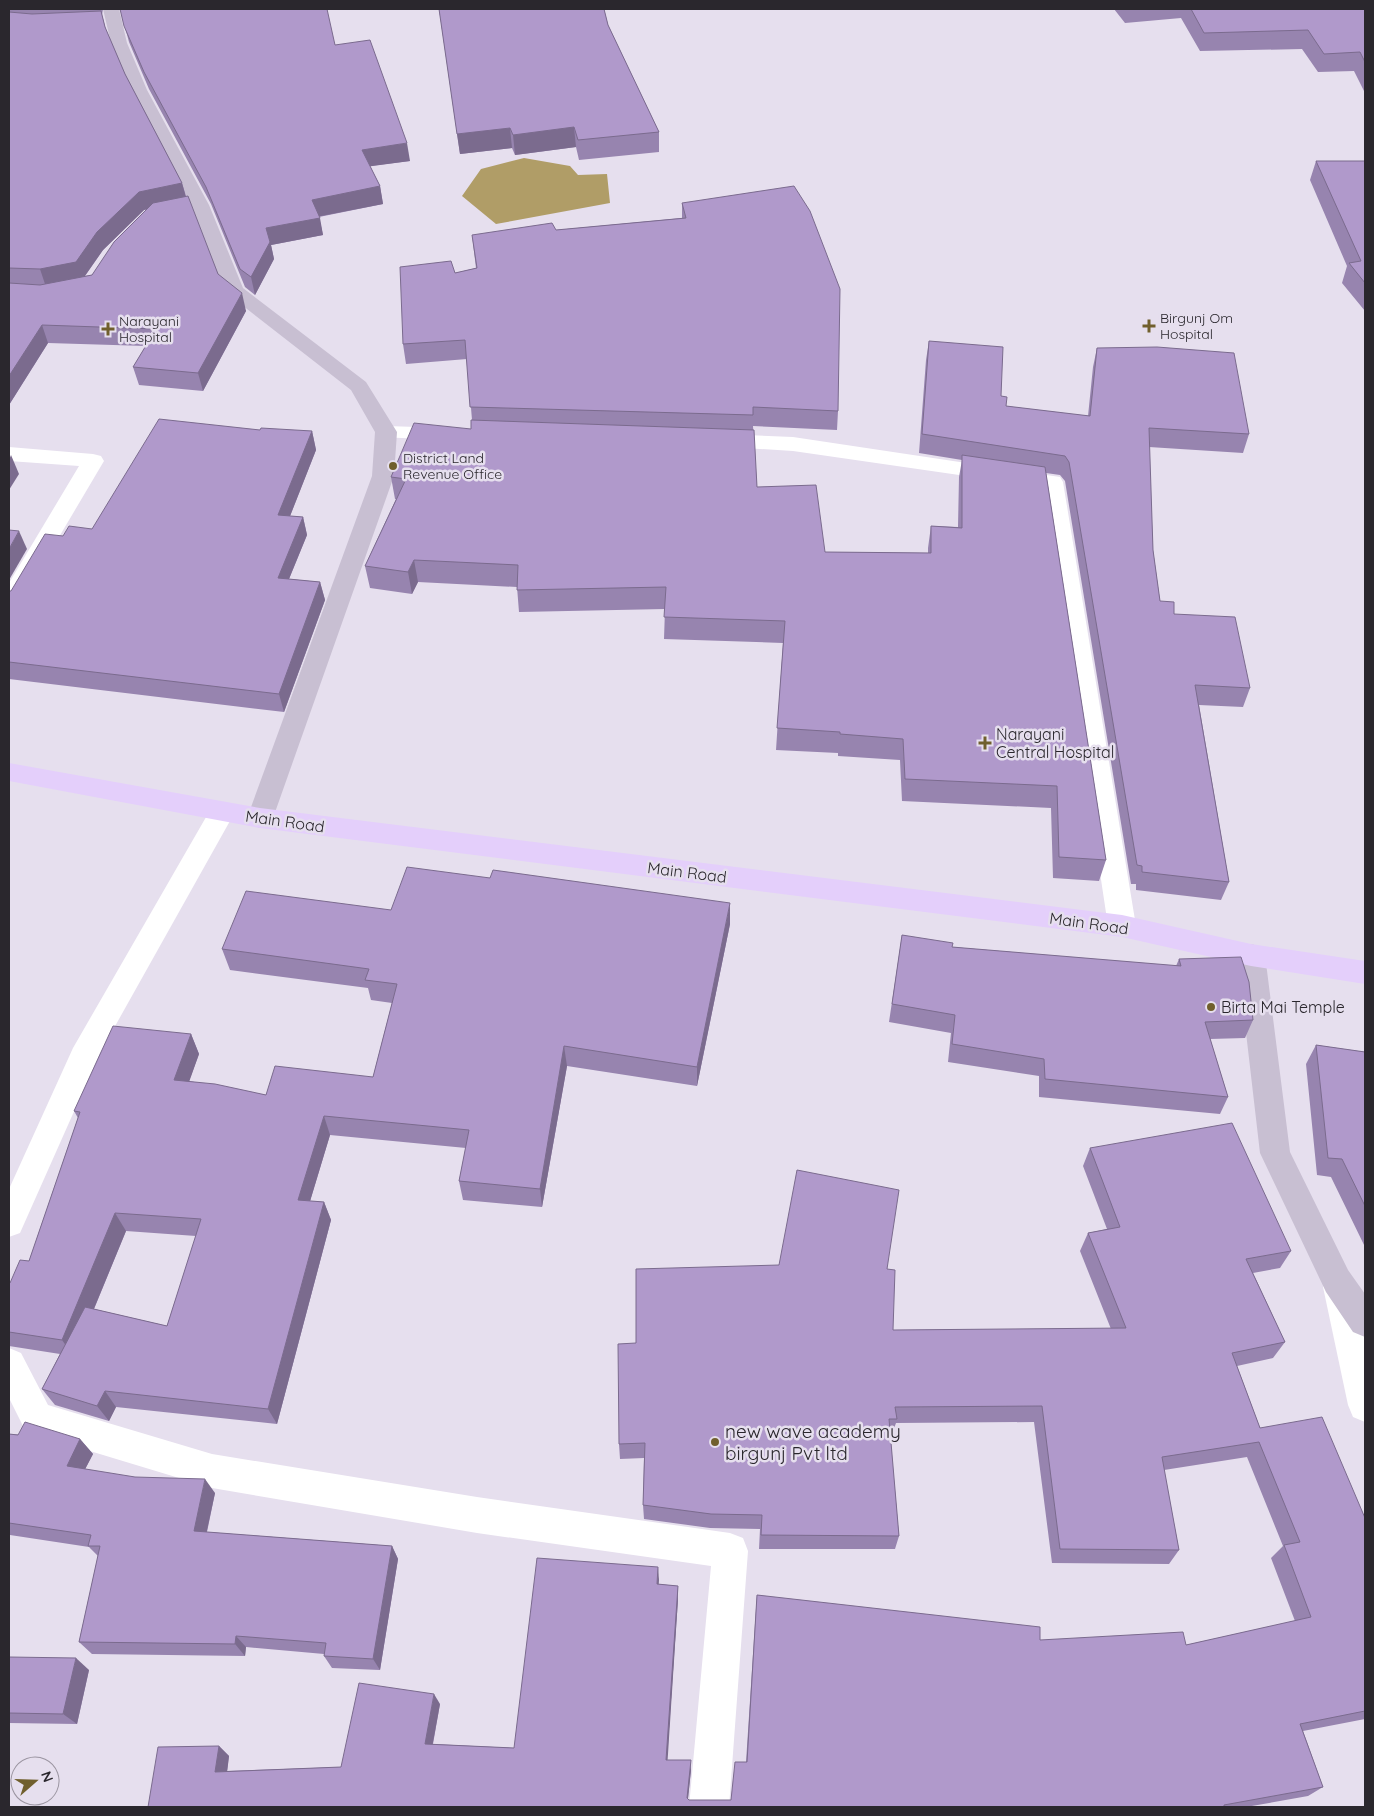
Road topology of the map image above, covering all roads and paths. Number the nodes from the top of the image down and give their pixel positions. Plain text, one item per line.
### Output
1 (107, 17) edge
2 (386, 432) junction
3 (466, 434) edge
4 (694, 441) edge
5 (9, 454) edge
6 (9, 602) edge
7 (9, 772) edge
8 (222, 812) junction
9 (260, 818) junction
10 (1122, 926) junction
11 (1250, 955) junction
12 (1365, 973) edge
13 (9, 1223) edge
14 (1338, 1281) junction
15 (1365, 1321) edge
16 (9, 1364) edge
17 (1365, 1405) edge
18 (709, 1807) edge

1 - 2 street
2 - 3 street
2 - 9 street
4 - 10 street
5 - 6 street
7 - 8 main road, Main Road
8 - 9 main road, Main Road
8 - 13 street
9 - 10 main road, Main Road
10 - 11 main road, Main Road
11 - 12 main road, Main Road
11 - 14 street
14 - 15 street
14 - 17 street
16 - 18 street

